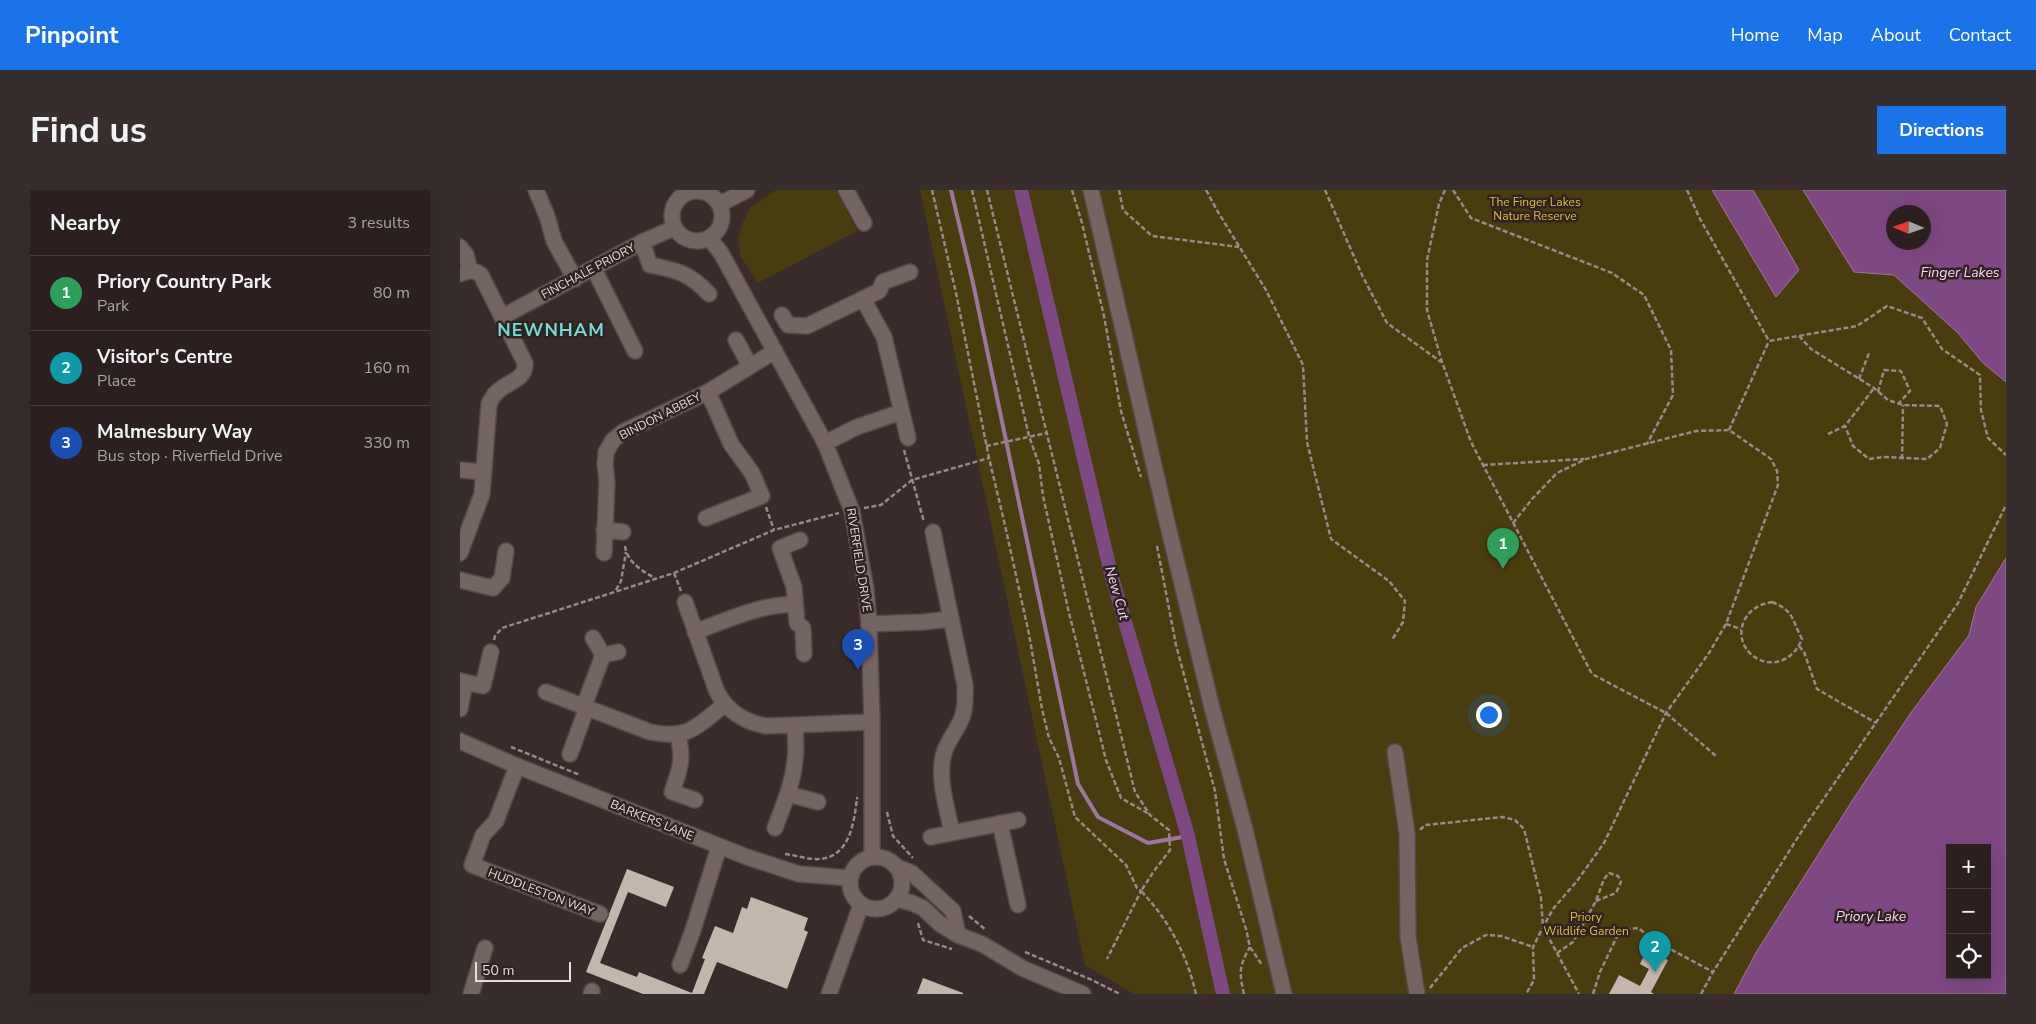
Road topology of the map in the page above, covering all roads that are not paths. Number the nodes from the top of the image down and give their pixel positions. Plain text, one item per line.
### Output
1 (536, 190) edge
2 (748, 190) edge
3 (846, 190) edge
4 (1091, 190) edge
5 (686, 191) edge
6 (720, 204) junction
7 (864, 223) dead end
8 (674, 228) junction
9 (710, 239) junction
10 (642, 242) junction
11 (460, 247) edge
12 (594, 270) junction
13 (465, 272) edge
14 (910, 272) dead end
15 (575, 279) junction
16 (709, 294) dead end
17 (864, 299) junction
18 (782, 316) dead end
19 (502, 317) junction
20 (736, 340) dead end
21 (635, 351) dead end
22 (775, 351) junction
23 (750, 366) junction
24 (708, 392) junction
25 (901, 412) junction
26 (908, 438) road end
27 (825, 443) junction
28 (460, 470) edge
29 (484, 472) junction
30 (706, 518) dead end
31 (604, 530) junction
32 (623, 532) road end
33 (932, 532) road end
34 (800, 540) dead end
35 (506, 551) dead end
36 (460, 553) edge
37 (604, 553) dead end
38 (460, 580) edge
39 (685, 602) road end
40 (796, 604) junction
41 (950, 619) junction
42 (868, 624) junction
43 (695, 632) junction
44 (593, 638) dead end
45 (491, 652) road end
46 (804, 654) dead end
47 (462, 682) edge
48 (546, 692) dead end
49 (724, 705) junction
50 (586, 706) junction
51 (460, 709) edge
52 (872, 722) junction
53 (795, 725) junction
54 (678, 735) junction
55 (460, 741) edge
56 (1395, 752) dead end
57 (570, 754) dead end
58 (517, 766) junction
59 (788, 794) junction
60 (695, 800) dead end
61 (818, 802) dead end
62 (1018, 820) dead end
63 (1000, 823) junction
64 (775, 828) dead end
65 (952, 832) junction
66 (931, 837) dead end
67 (719, 847) junction
68 (872, 857) junction
69 (897, 867) junction
70 (850, 878) junction
71 (897, 899) junction
72 (861, 905) junction
73 (1018, 905) dead end
74 (600, 914) dead end
75 (958, 934) junction
76 (485, 948) dead end
77 (680, 965) dead end
78 (1075, 992) edge
79 (1422, 992) edge
80 (471, 994) edge
81 (829, 994) edge
82 (1284, 994) edge

1 - 15 street
2 - 6 street
3 - 7 street
4 - 82 street
5 - 6 street
5 - 8 street
6 - 9 street
8 - 9 street
8 - 10 street, FINCHALE PRIORY
9 - 22 street, RIVERFIELD DRIVE
10 - 12 street, FINCHALE PRIORY
10 - 16 street
11 - 13 street
12 - 15 street, FINCHALE PRIORY
12 - 21 street
13 - 19 street
14 - 17 street
15 - 19 street, FINCHALE PRIORY
17 - 18 street
17 - 25 street
19 - 29 street
20 - 23 street
22 - 23 street, BINDON ABBEY
22 - 27 street, RIVERFIELD DRIVE
23 - 24 street, BINDON ABBEY
24 - 30 street, BINDON ABBEY
24 - 31 street, BINDON ABBEY
25 - 26 street
25 - 27 street
27 - 42 street, RIVERFIELD DRIVE
28 - 29 street
29 - 36 street
31 - 32 street
31 - 37 street, BINDON ABBEY
33 - 41 street
34 - 40 street
35 - 38 street
39 - 43 street
40 - 43 street
40 - 46 street
41 - 42 street
41 - 65 street
42 - 52 street, RIVERFIELD DRIVE
43 - 49 street
44 - 50 street
45 - 47 street
47 - 51 street
48 - 50 street
49 - 53 street
49 - 54 street
50 - 54 street
50 - 57 street
52 - 53 street
52 - 68 street, RIVERFIELD DRIVE
53 - 59 street
54 - 60 street
55 - 58 street, BARKERS LANE
56 - 79 street
58 - 67 street, BARKERS LANE
58 - 74 street, HUDDLESTON WAY
59 - 61 street
59 - 64 street
62 - 63 street
63 - 65 street
63 - 73 street
65 - 66 street
67 - 70 street, BARKERS LANE
67 - 77 street
68 - 69 street
68 - 70 street
69 - 71 street
69 - 75 street
70 - 72 street
71 - 72 street
71 - 75 street
72 - 81 street
75 - 78 street
76 - 80 street

